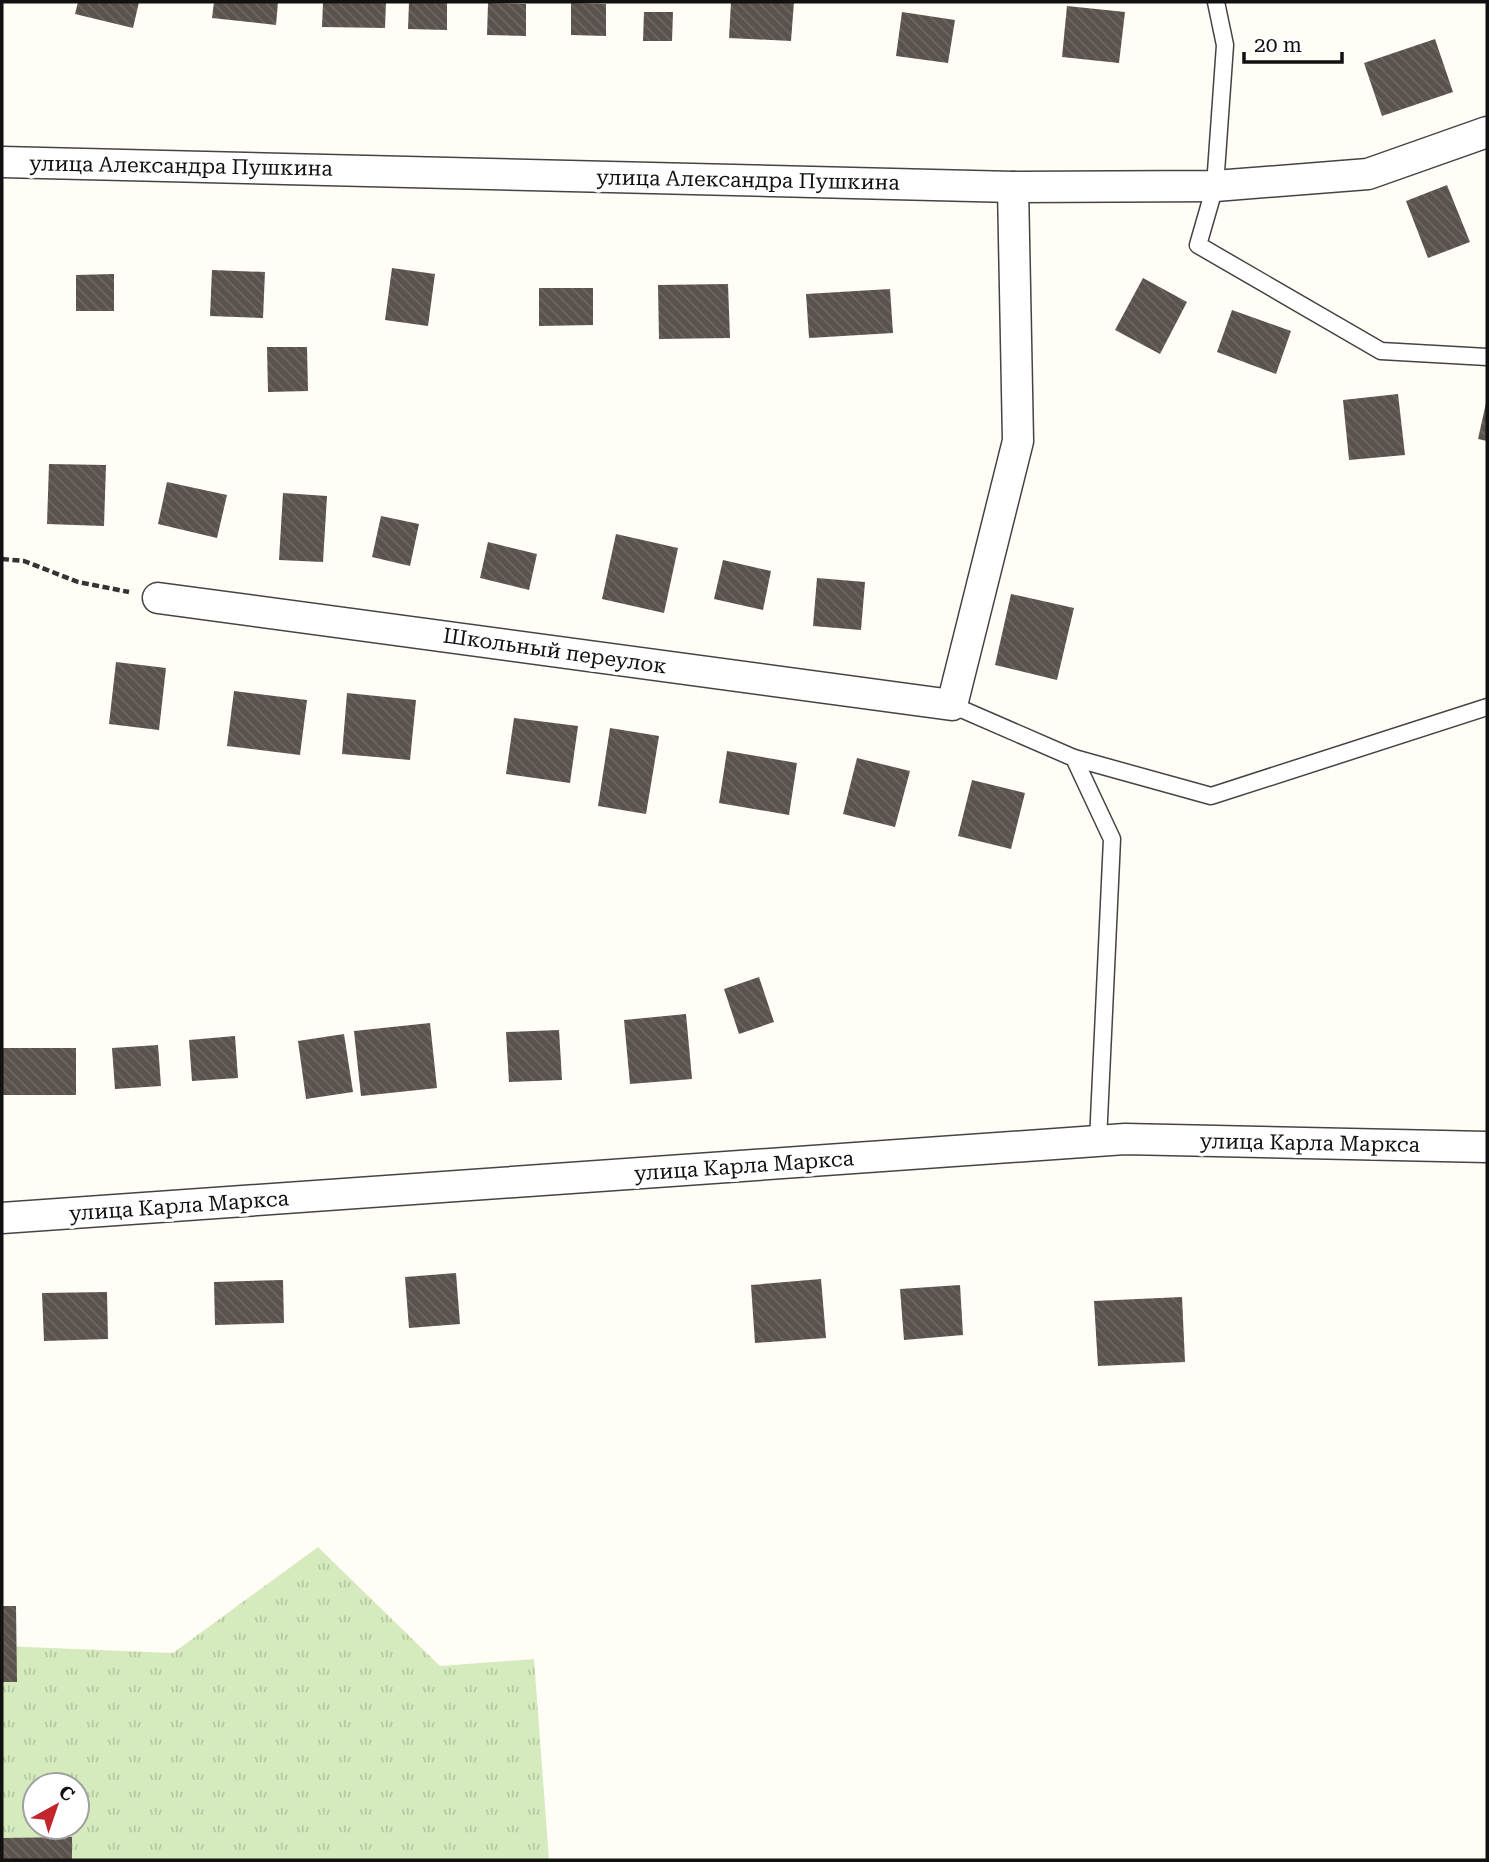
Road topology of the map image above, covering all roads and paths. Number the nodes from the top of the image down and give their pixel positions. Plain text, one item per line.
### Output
1 (1216, 2) edge
2 (1487, 132) edge
3 (2, 162) edge
4 (1214, 186) junction
5 (1013, 187) junction
6 (1487, 357) edge
7 (2, 559) edge
8 (158, 598) joint
9 (952, 705) junction
10 (1487, 707) edge
11 (1074, 758) junction
12 (1098, 1141) junction
13 (1487, 1147) edge
14 (2, 1218) edge

1 - 4 lane
2 - 4 street, улица Александра Пушкина
3 - 5 street, улица Александра Пушкина
4 - 5 street, улица Александра Пушкина
4 - 6 lane
5 - 9 street
7 - 8 path
8 - 9 street, Школьный переулок
9 - 11 lane
10 - 11 lane
11 - 12 lane
12 - 13 street, улица Карла Маркса
12 - 14 street, улица Карла Маркса

